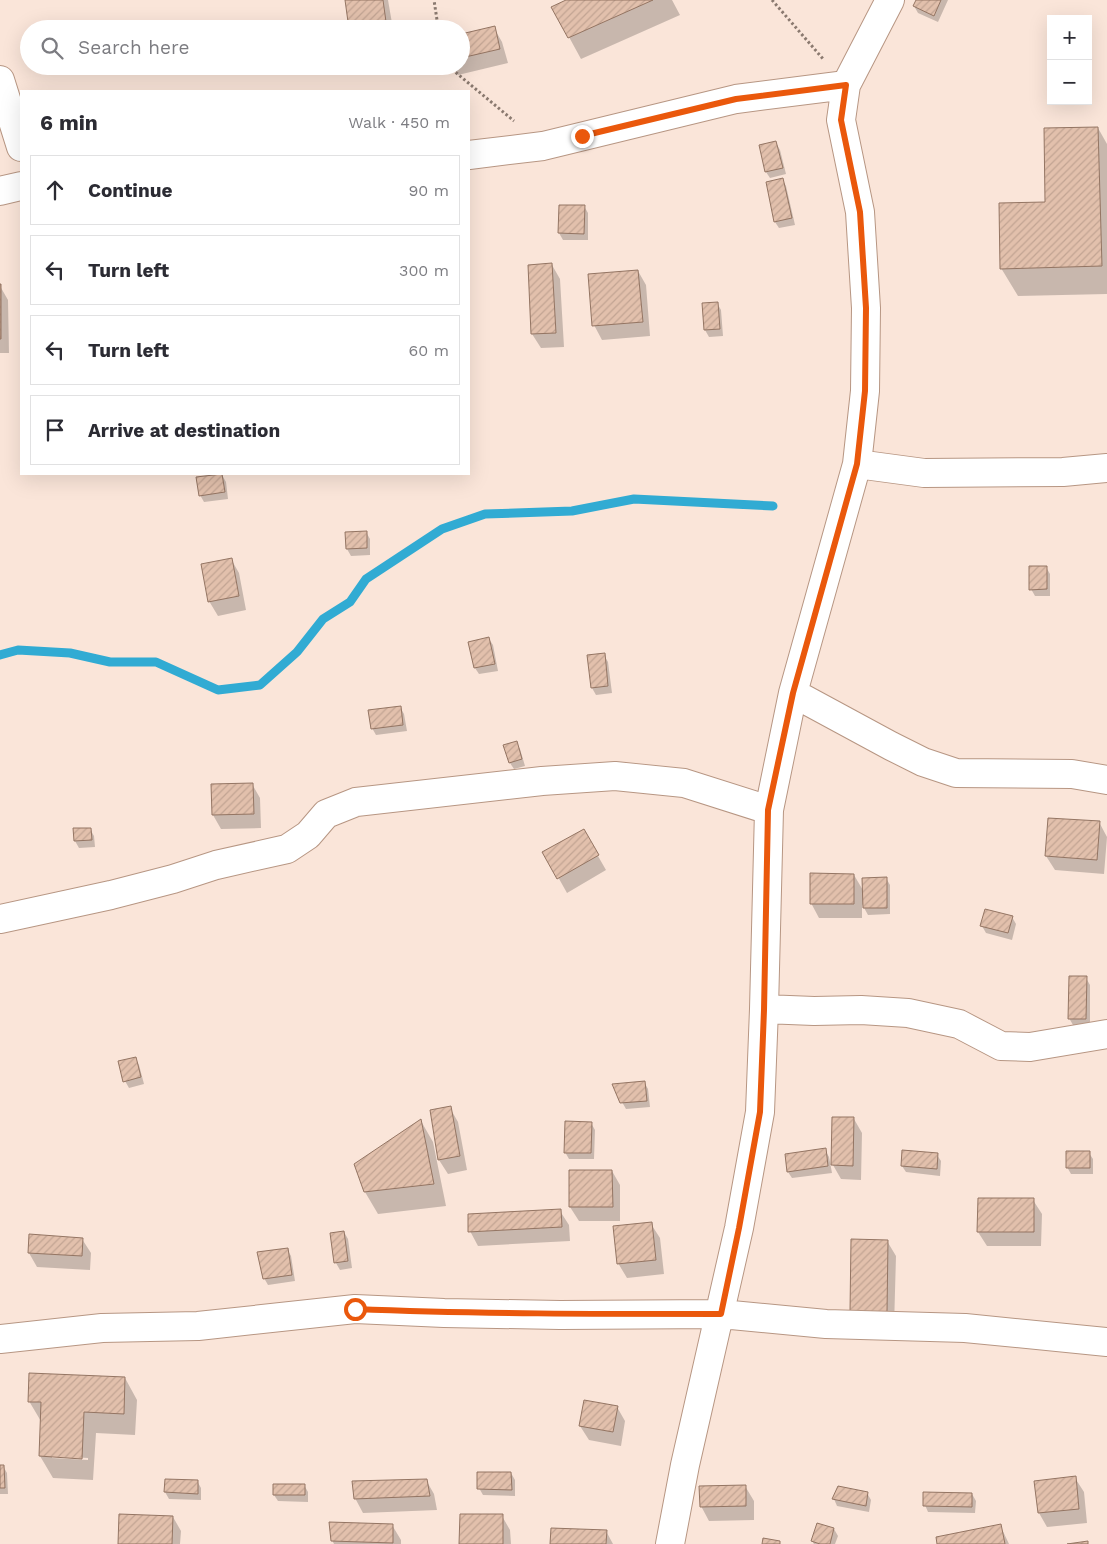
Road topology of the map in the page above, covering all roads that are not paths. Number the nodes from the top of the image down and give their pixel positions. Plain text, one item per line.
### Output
1 (890, 0) edge
2 (0, 80) edge
3 (846, 85) junction
4 (20, 144) edge
5 (470, 155) edge
6 (20, 186) edge
7 (0, 191) edge
8 (857, 464) junction
9 (1107, 468) edge
10 (793, 693) junction
11 (1107, 780) edge
12 (768, 810) junction
13 (0, 918) edge
14 (764, 1010) junction
15 (1107, 1034) edge
16 (721, 1314) junction
17 (0, 1339) edge
18 (1107, 1342) edge
19 (670, 1544) edge

1 - 3 street
2 - 4 street
3 - 5 street
3 - 8 street
6 - 7 street
8 - 9 street
8 - 10 street
10 - 11 street
10 - 12 street
12 - 13 street
12 - 14 street
14 - 15 street
14 - 16 street
16 - 17 street
16 - 18 street
16 - 19 street

